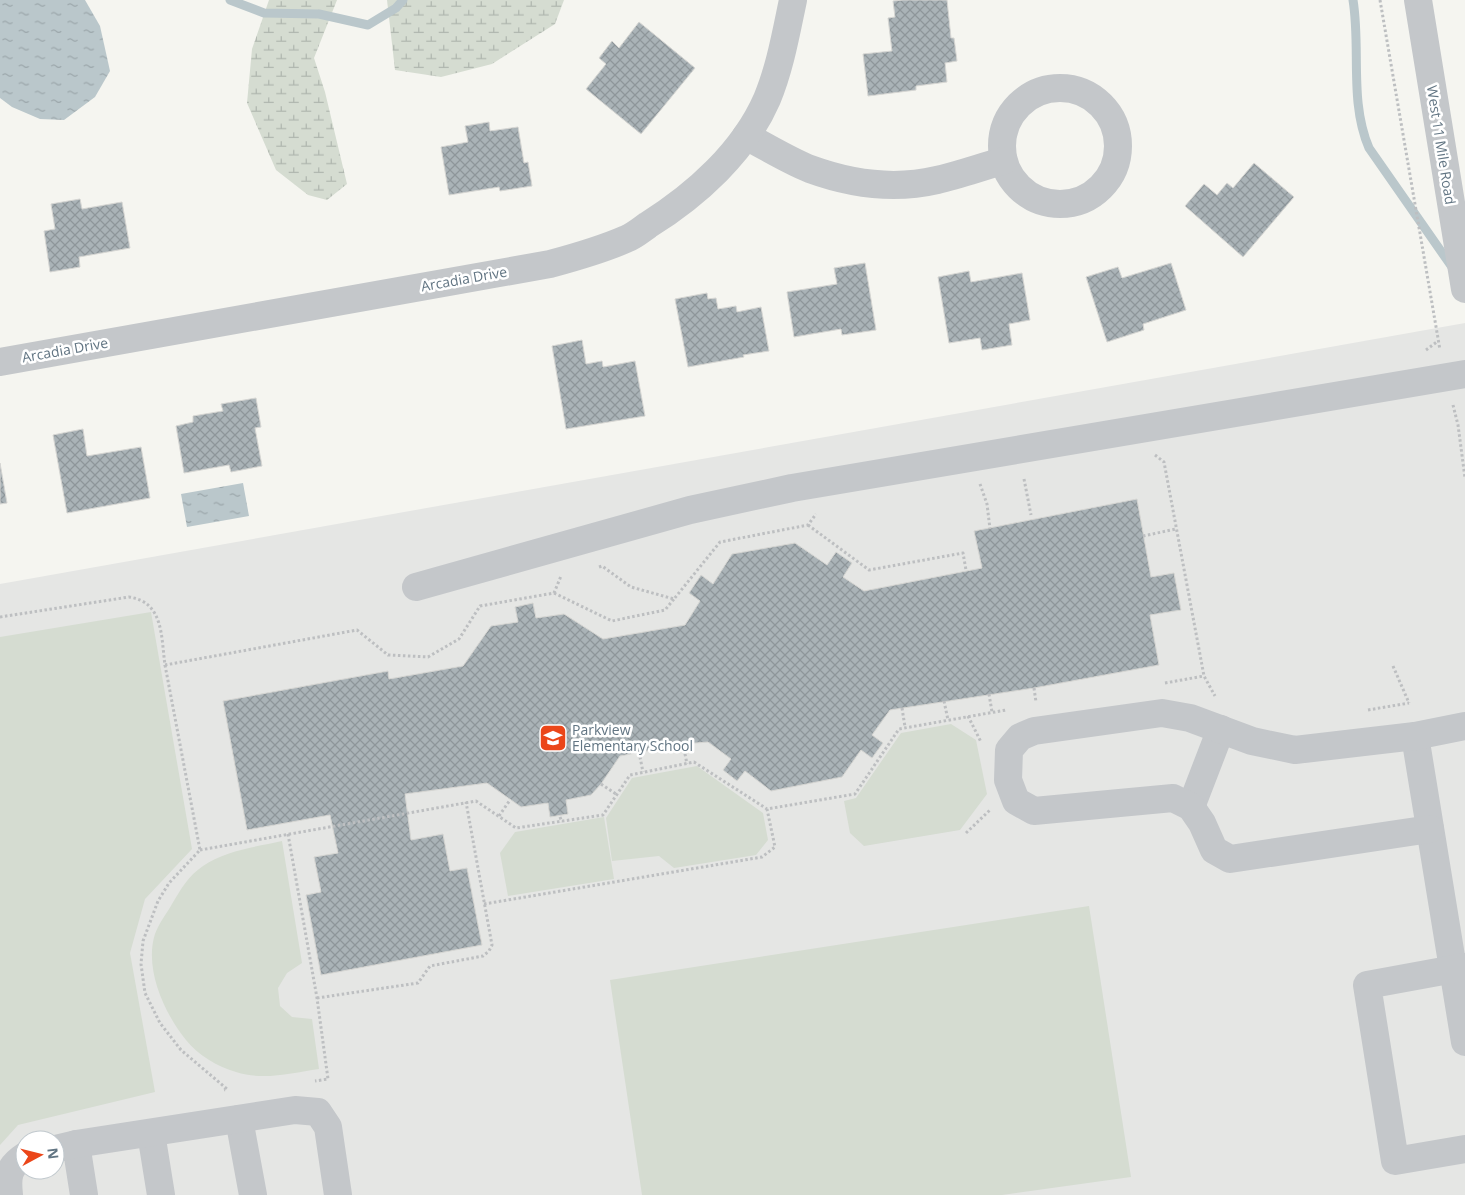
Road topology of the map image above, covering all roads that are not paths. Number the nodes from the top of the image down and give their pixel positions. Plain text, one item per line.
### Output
1 (793, 0) edge
2 (1418, 0) edge
3 (746, 136) junction
4 (1003, 161) junction
5 (1465, 289) edge
6 (0, 362) edge
7 (1455, 376) edge
8 (416, 587) dead end
9 (1465, 726) edge
10 (1221, 729) junction
11 (1415, 736) junction
12 (1191, 807) junction
13 (1430, 829) junction
14 (1459, 968) edge
15 (1465, 1042) edge
16 (239, 1119) junction
17 (151, 1133) junction
18 (66, 1147) edge
19 (1465, 1149) edge
20 (15, 1164) edge
21 (9, 1195) edge
22 (84, 1195) edge
23 (161, 1195) edge
24 (253, 1195) edge
25 (338, 1195) edge

1 - 3 street, Arcadia Drive
2 - 5 street, West 11 Mile Road
3 - 4 street
3 - 6 street, Arcadia Drive
4 - 4 street
7 - 8 street
9 - 11 street
10 - 11 street
10 - 12 street
10 - 12 street
11 - 13 street
12 - 13 street
13 - 14 street
14 - 15 street
14 - 19 street
16 - 17 street
16 - 24 street
16 - 25 street
17 - 18 street
17 - 23 street
18 - 22 street
20 - 21 street

